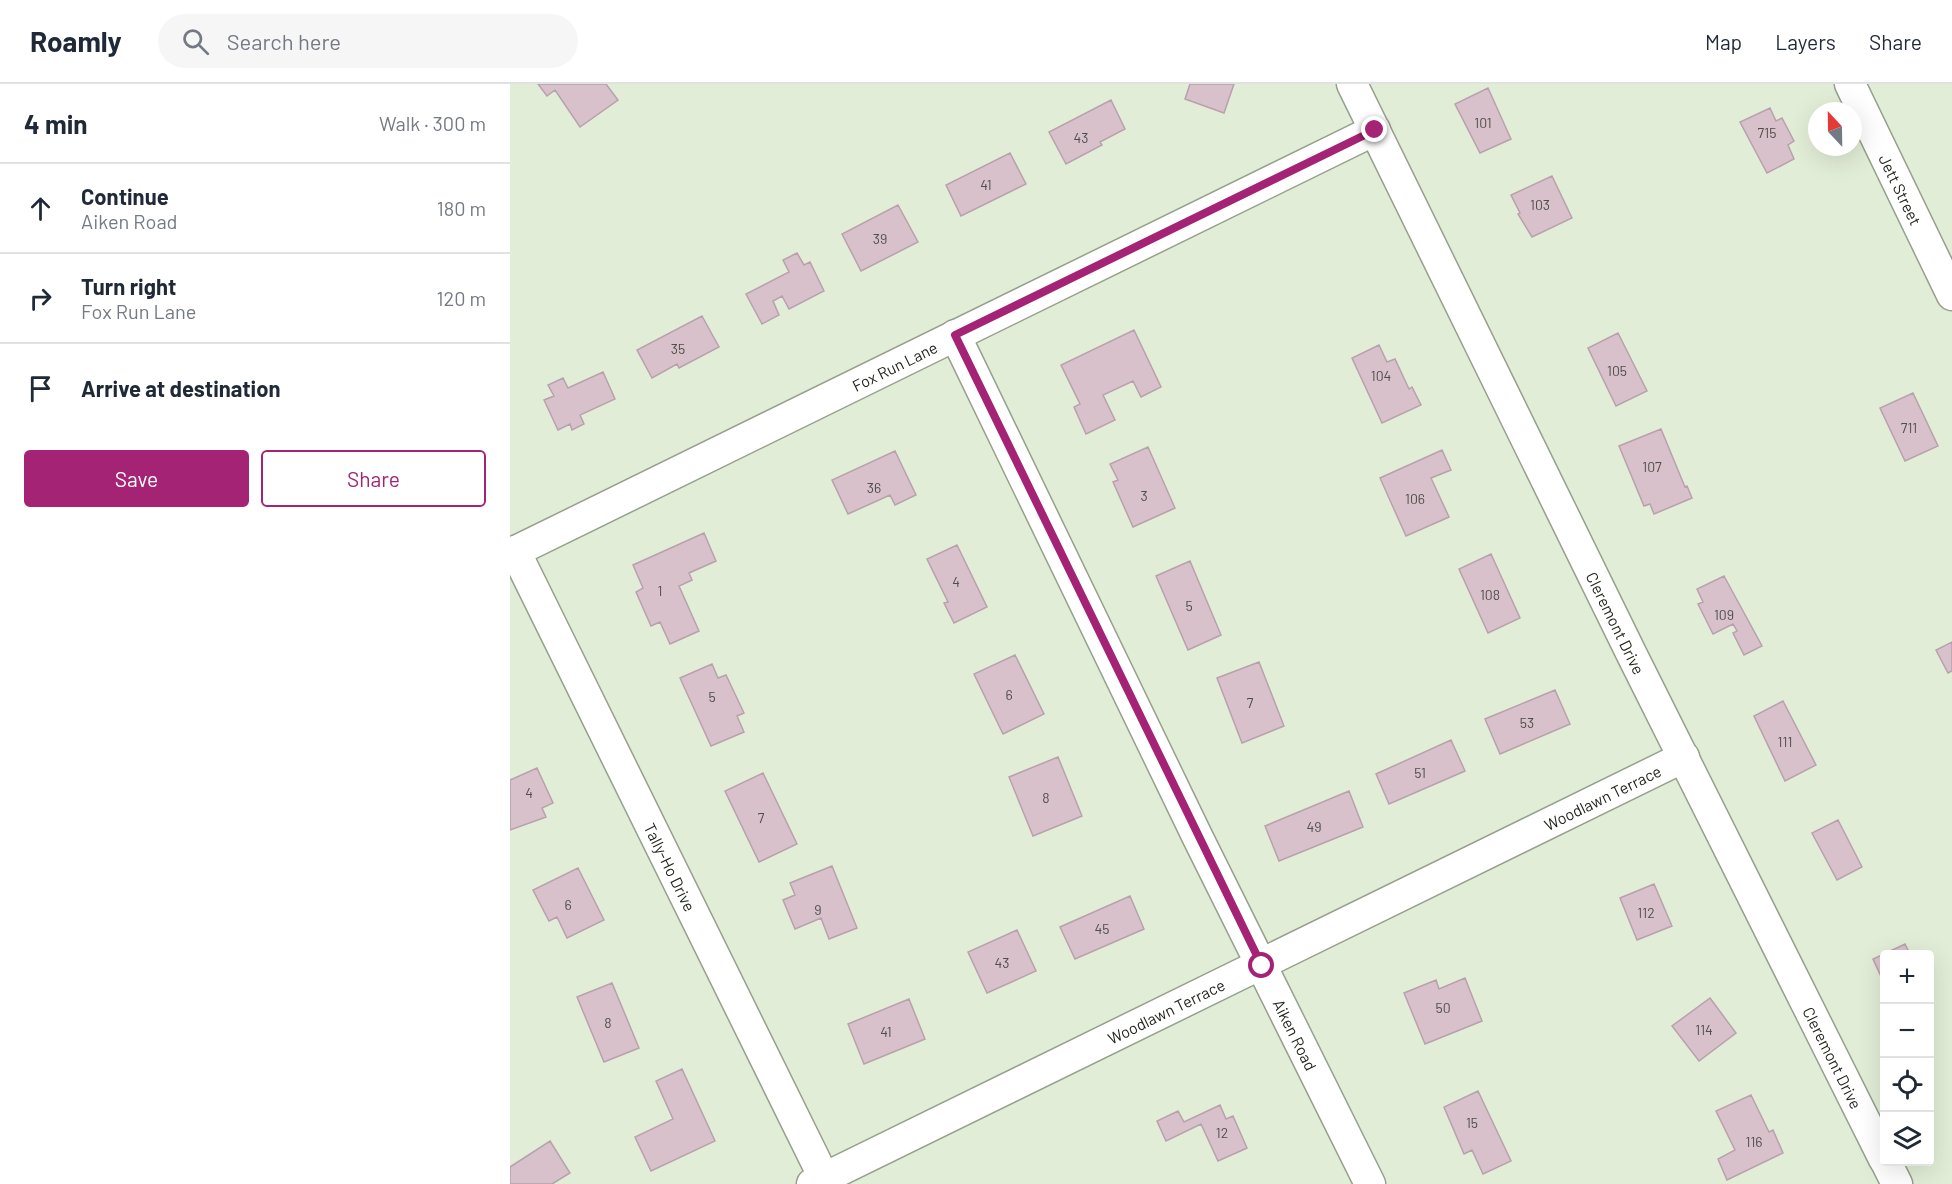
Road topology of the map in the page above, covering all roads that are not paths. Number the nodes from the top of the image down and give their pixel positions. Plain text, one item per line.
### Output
1 (1352, 84) edge
2 (1850, 84) edge
3 (1375, 130) junction
4 (1952, 295) edge
5 (955, 335) junction
6 (512, 552) edge
7 (1684, 757) junction
8 (1262, 966) junction
9 (1880, 1150) edge
10 (1888, 1166) edge
11 (821, 1182) edge
12 (1370, 1184) edge
13 (1897, 1184) edge

1 - 3 street, Cleremont Drive
2 - 4 street, Jett Street
3 - 5 street, Fox Run Lane
3 - 7 street, Cleremont Drive
5 - 6 street, Fox Run Lane
5 - 8 street, Aiken Road
6 - 11 street, Tally-Ho Drive
7 - 8 street, Woodlawn Terrace
7 - 9 street, Cleremont Drive
8 - 11 street, Woodlawn Terrace
8 - 12 street, Aiken Road
10 - 13 street, Cleremont Drive

